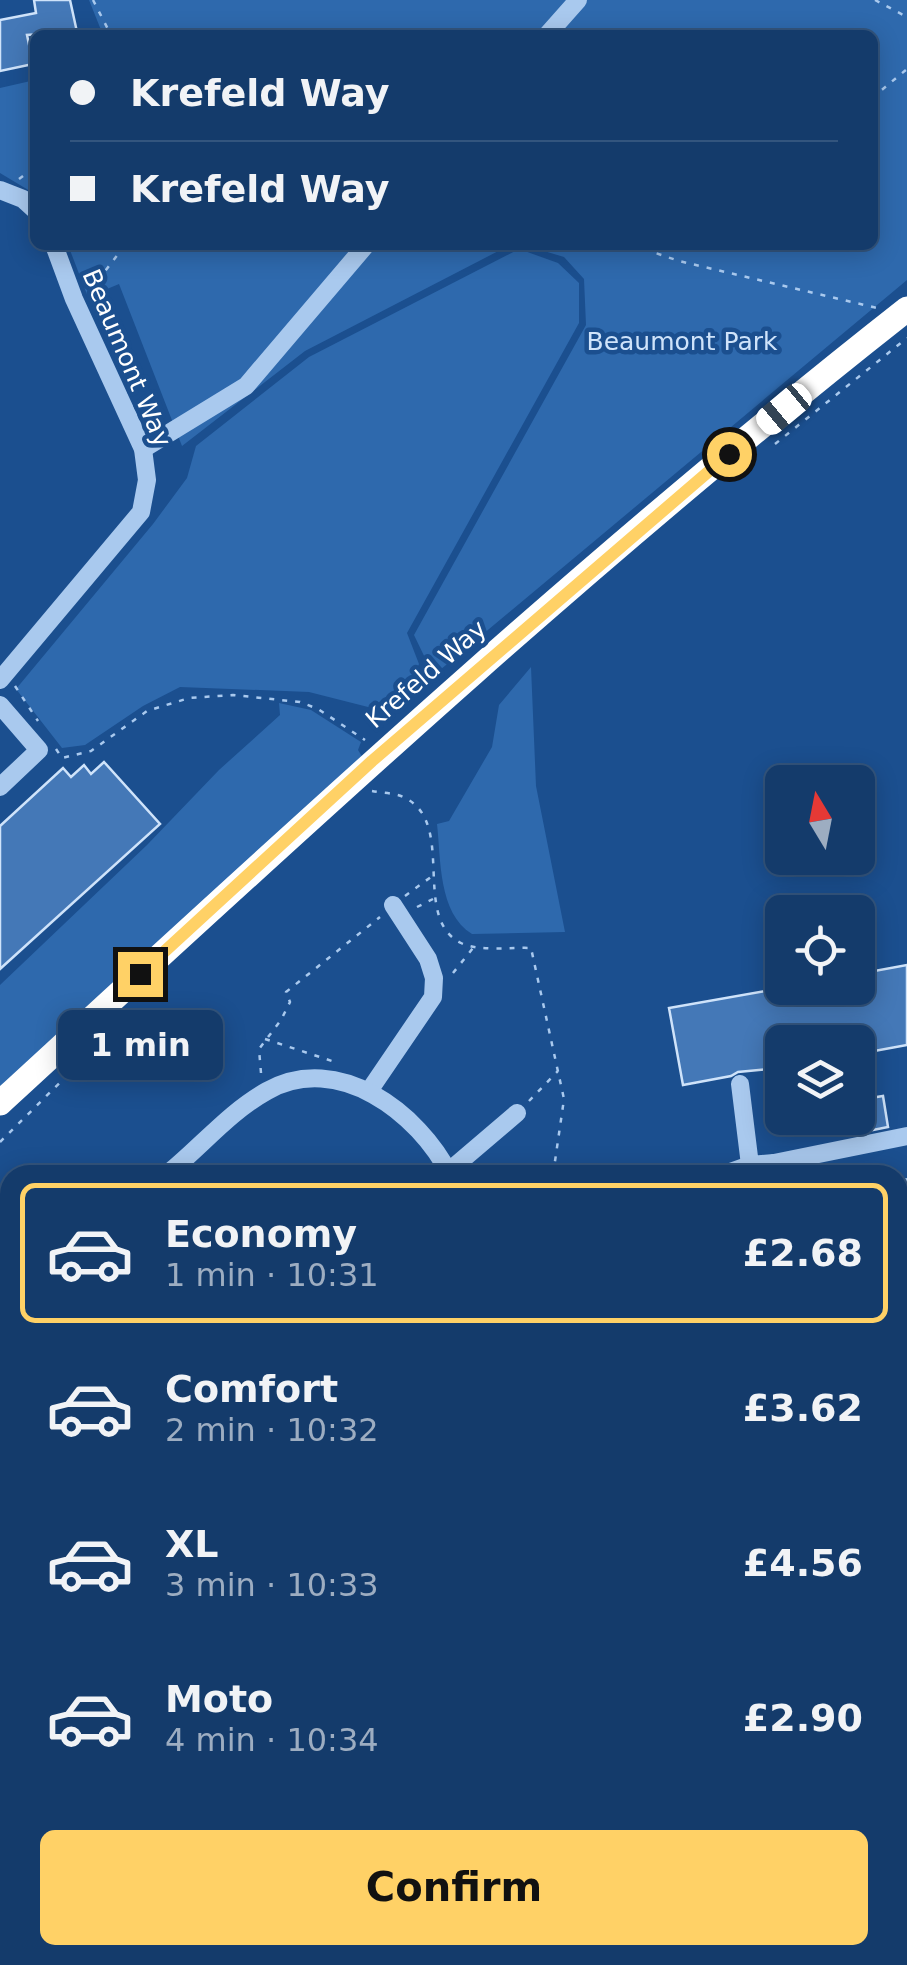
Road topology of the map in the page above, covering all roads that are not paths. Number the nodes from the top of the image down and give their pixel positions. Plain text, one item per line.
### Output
1 (578, 0) edge
2 (552, 30) edge
3 (5, 191) edge
4 (30, 207) edge
5 (56, 250) edge
6 (362, 250) edge
7 (895, 309) edge
8 (144, 449) junction
9 (61, 577) dead end
10 (78, 588) junction
11 (4, 677) edge
12 (2, 712) edge
13 (0, 787) edge
14 (393, 905) road end
15 (740, 1084) dead end
16 (368, 1091) junction
17 (0, 1103) edge
18 (518, 1114) road end
19 (907, 1136) edge
20 (750, 1164) joint
21 (181, 1165) edge
22 (444, 1165) edge
23 (459, 1165) edge
24 (755, 1165) edge
25 (791, 1165) edge

1 - 2 street
3 - 4 street
5 - 8 street, Beaumont Way
6 - 8 street
7 - 17 highway, Krefeld Way
8 - 10 street, Beaumont Way
9 - 10 street
10 - 11 street, Beaumont Way
12 - 13 street
14 - 16 street
15 - 20 street
16 - 21 street
16 - 22 street
18 - 23 street
19 - 25 street
20 - 24 street

